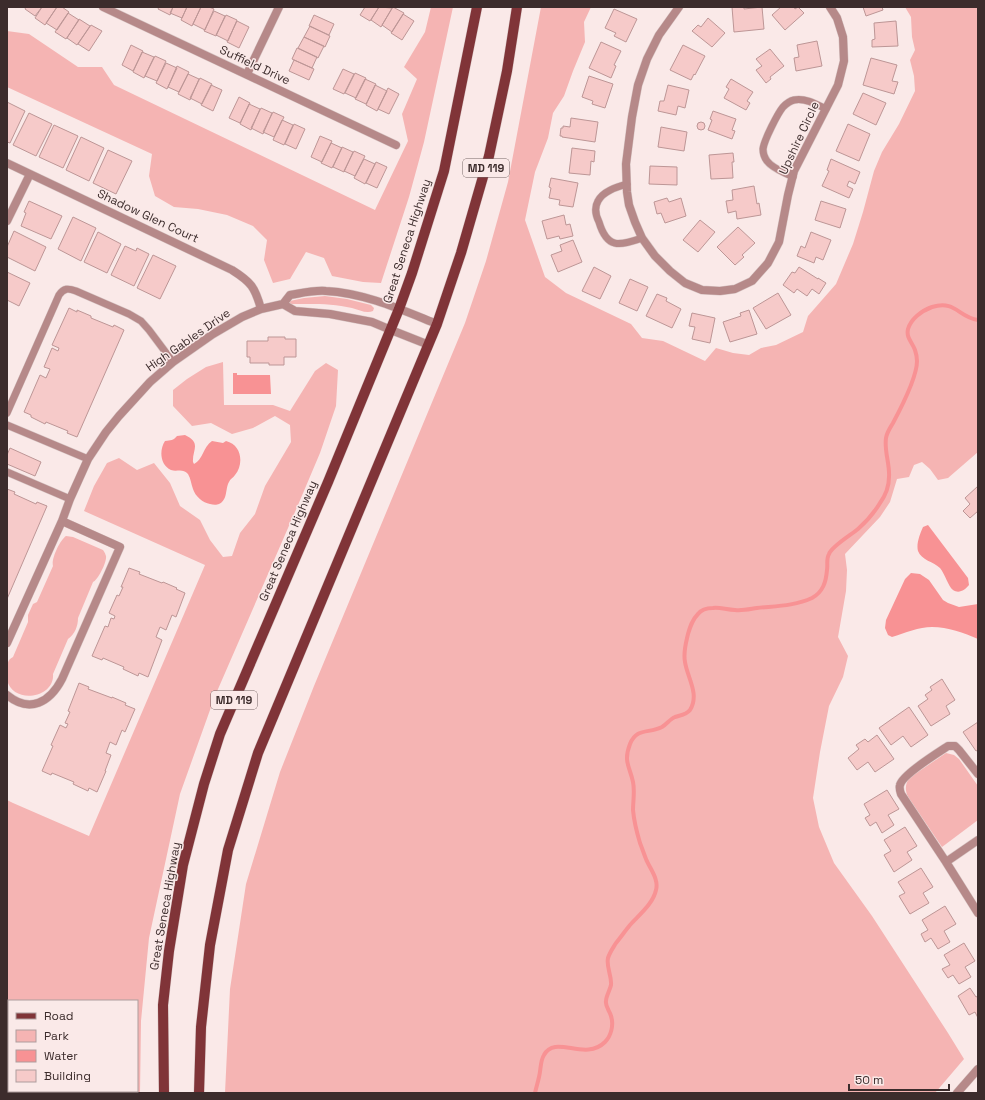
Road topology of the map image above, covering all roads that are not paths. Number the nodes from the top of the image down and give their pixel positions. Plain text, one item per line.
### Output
1 (103, 7) edge
2 (279, 7) edge
3 (477, 7) edge
4 (517, 7) edge
5 (679, 7) edge
6 (830, 7) edge
7 (247, 74) junction
8 (826, 109) junction
9 (396, 145) dead end
10 (7, 163) edge
11 (30, 174) junction
12 (793, 176) junction
13 (627, 184) junction
14 (7, 221) edge
15 (642, 238) junction
16 (284, 304) junction
17 (260, 309) junction
18 (399, 309) junction
19 (437, 324) junction
20 (391, 330) junction
21 (429, 345) junction
22 (173, 362) junction
23 (7, 413) edge
24 (7, 424) edge
25 (88, 460) junction
26 (7, 472) edge
27 (70, 499) junction
28 (62, 521) junction
29 (7, 640) edge
30 (7, 695) edge
31 (978, 774) edge
32 (978, 840) edge
33 (946, 862) junction
34 (978, 913) edge
35 (978, 1069) edge
36 (164, 1093) edge
37 (199, 1093) edge
38 (957, 1093) edge

1 - 7 street, Suffield Drive
2 - 7 street
3 - 18 main road, Great Seneca Highway / MD 119
4 - 19 main road, MD 119
5 - 13 street, Upshire Circle
6 - 8 street, Upshire Circle
7 - 9 street, Suffield Drive
8 - 12 street, Upshire Circle
8 - 12 lane
10 - 11 street, Shadow Glen Court
11 - 14 street
11 - 17 street, Shadow Glen Court
12 - 15 street, Upshire Circle
13 - 15 street, Upshire Circle
13 - 15 lane
16 - 17 street, High Gables Drive
16 - 18 street, High Gables Drive
16 - 20 street
17 - 22 street, High Gables Drive
18 - 19 street, High Gables Drive
18 - 20 main road, Great Seneca Highway / MD 119
19 - 21 main road, MD 119
20 - 21 street
20 - 36 main road, Great Seneca Highway / MD 119
21 - 37 main road, MD 119
22 - 23 lane
22 - 25 street, High Gables Drive
24 - 25 lane
25 - 27 street, High Gables Drive
26 - 27 lane
27 - 28 street, High Gables Drive
28 - 29 street, High Gables Drive
28 - 30 street
31 - 33 street
32 - 33 street
33 - 34 street
35 - 38 street

